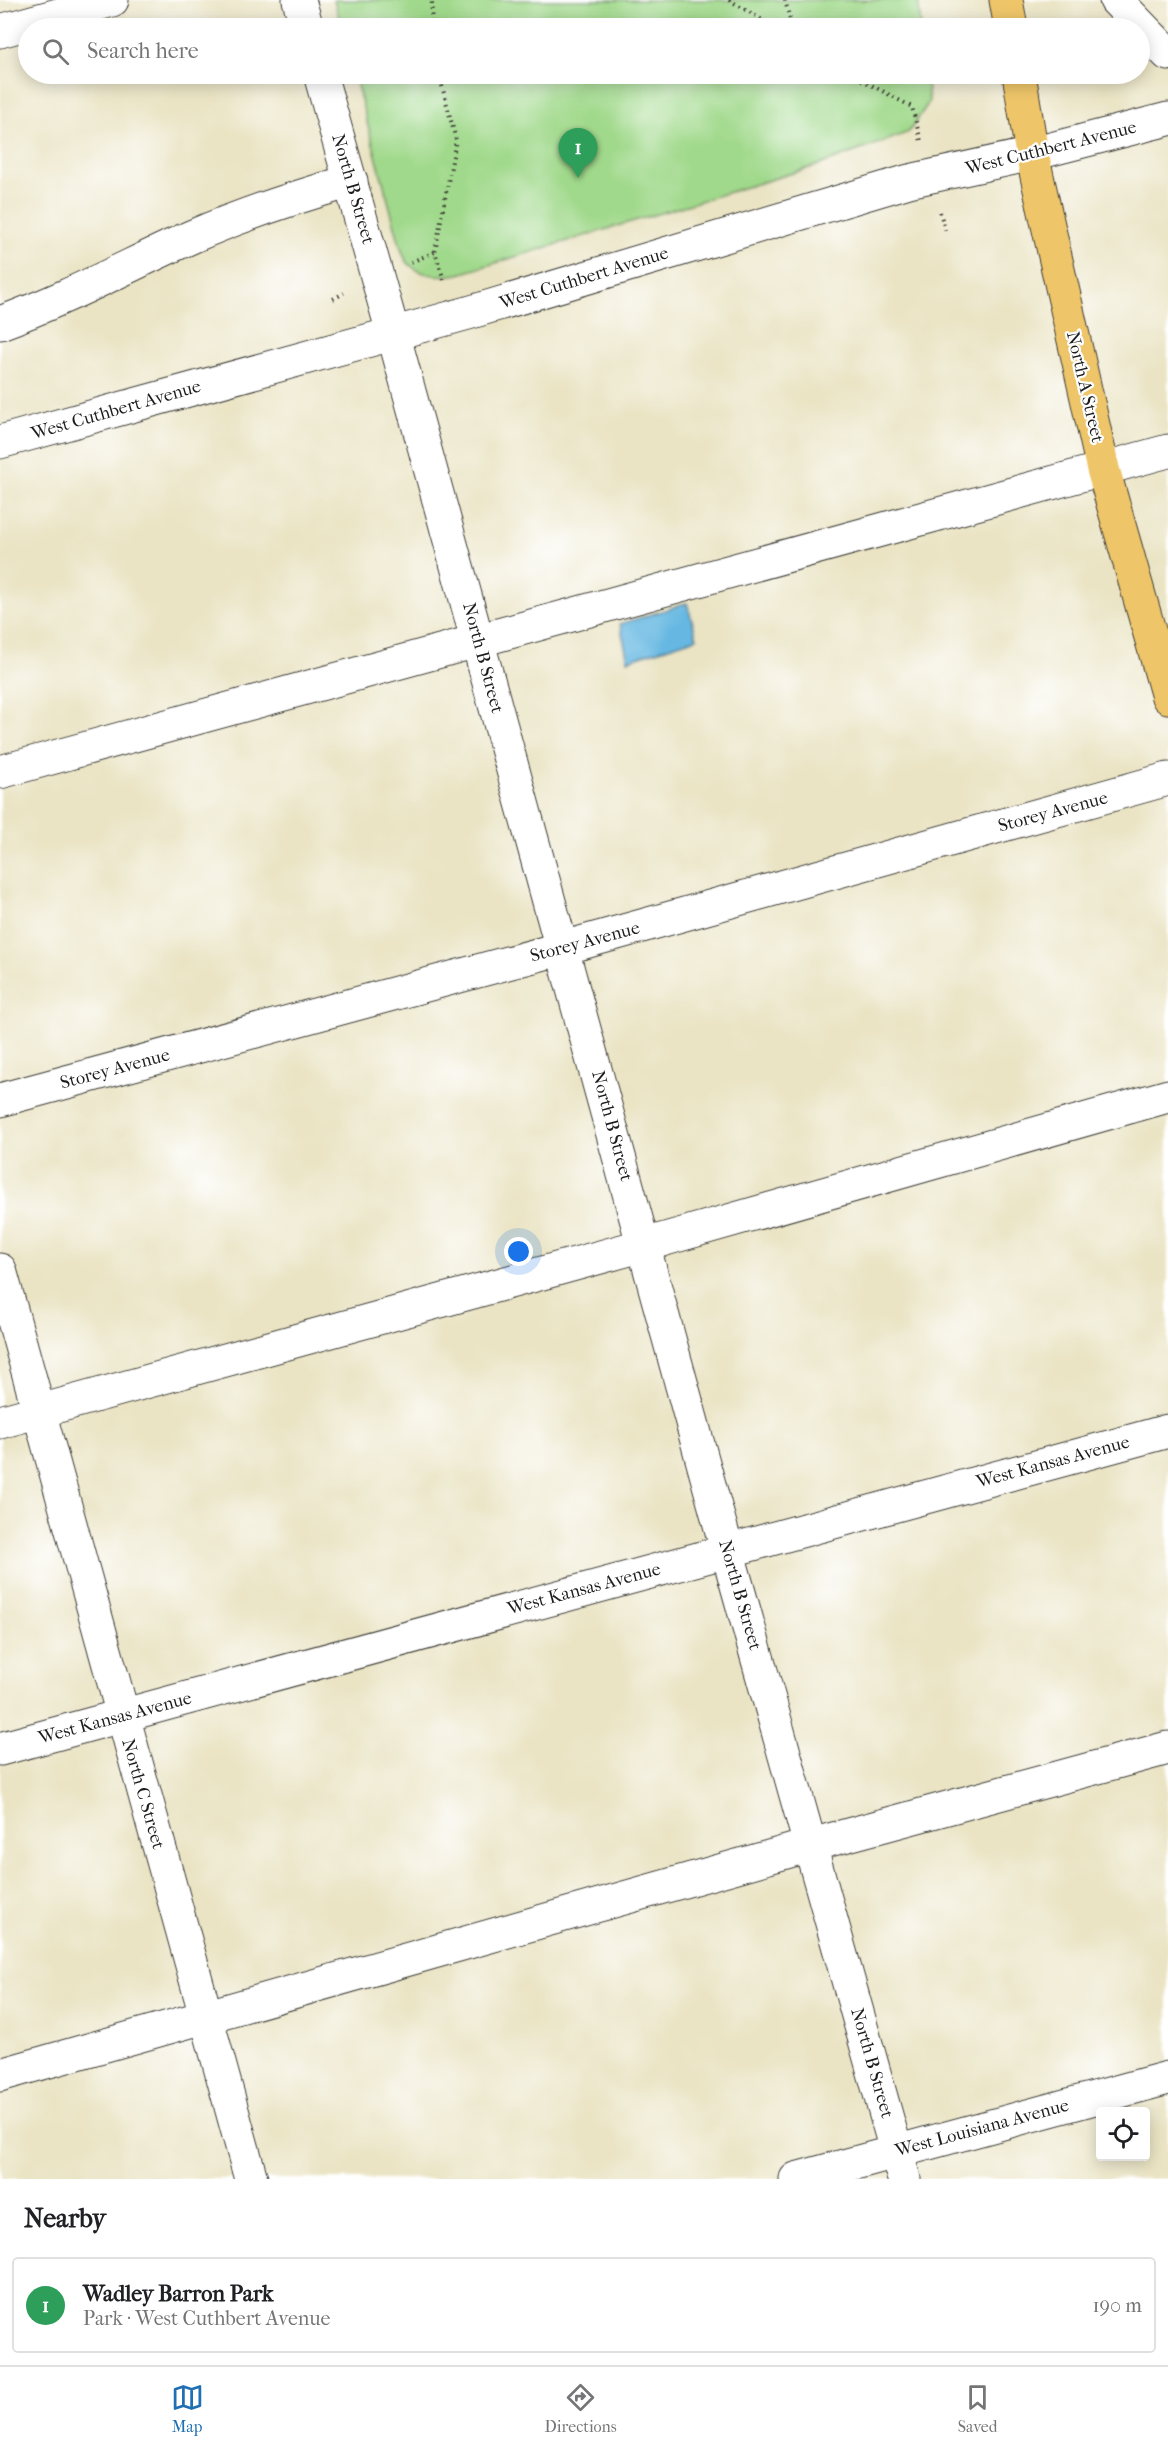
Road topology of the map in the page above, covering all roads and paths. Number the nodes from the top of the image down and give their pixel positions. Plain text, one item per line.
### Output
1 (112, 0) edge
2 (299, 0) edge
3 (432, 0) edge
4 (729, 0) edge
5 (785, 0) edge
6 (1006, 0) edge
7 (47, 18) edge
8 (304, 18) edge
9 (431, 18) edge
10 (759, 18) edge
11 (790, 18) edge
12 (1009, 18) edge
13 (18, 26) edge
14 (1150, 29) edge
15 (0, 31) edge
16 (1168, 54) edge
17 (323, 84) edge
18 (442, 84) edge
19 (1020, 84) edge
20 (1168, 119) edge
21 (1032, 154) junction
22 (351, 181) junction
23 (435, 252) dead end
24 (0, 323) edge
25 (393, 333) junction
26 (0, 442) edge
27 (1168, 451) edge
28 (1103, 469) junction
29 (478, 642) junction
30 (1168, 698) edge
31 (0, 772) edge
32 (1168, 779) edge
33 (562, 948) junction
34 (1168, 1096) edge
35 (0, 1100) edge
36 (644, 1245) junction
37 (0, 1270) edge
38 (38, 1411) junction
39 (0, 1422) edge
40 (1168, 1431) edge
41 (727, 1550) junction
42 (122, 1716) junction
43 (1168, 1748) edge
44 (0, 1749) edge
45 (811, 1845) junction
46 (205, 2016) junction
47 (0, 2075) edge
48 (1168, 2078) edge
49 (900, 2165) edge
50 (251, 2179) edge
51 (796, 2179) edge

1 - 7 street
2 - 8 street
3 - 9 path
4 - 10 path
5 - 11 path
6 - 12 main road
13 - 15 street
14 - 16 street
17 - 22 street, North B Street
18 - 23 path
19 - 21 main road, North A Street
20 - 21 street, West Cuthbert Avenue
21 - 25 street, West Cuthbert Avenue
21 - 28 main road, North A Street
22 - 24 street
22 - 25 street, North B Street
25 - 26 street, West Cuthbert Avenue
25 - 29 street, North B Street
27 - 28 street
28 - 29 street
28 - 30 main road, North A Street
29 - 31 street
29 - 33 street, North B Street
32 - 33 street, Storey Avenue
33 - 35 street, Storey Avenue
33 - 36 street, North B Street
34 - 36 street
36 - 38 street
36 - 41 street, North B Street
37 - 38 street, North C Street
38 - 39 street
38 - 42 street, North C Street
40 - 41 street, West Kansas Avenue
41 - 42 street, West Kansas Avenue
41 - 45 street, North B Street
42 - 44 street, West Kansas Avenue
42 - 46 street, North C Street
43 - 45 street
45 - 46 street
45 - 49 street, North B Street
46 - 47 street
46 - 50 street, North C Street
48 - 49 street, West Louisiana Avenue
49 - 51 street, West Louisiana Avenue

